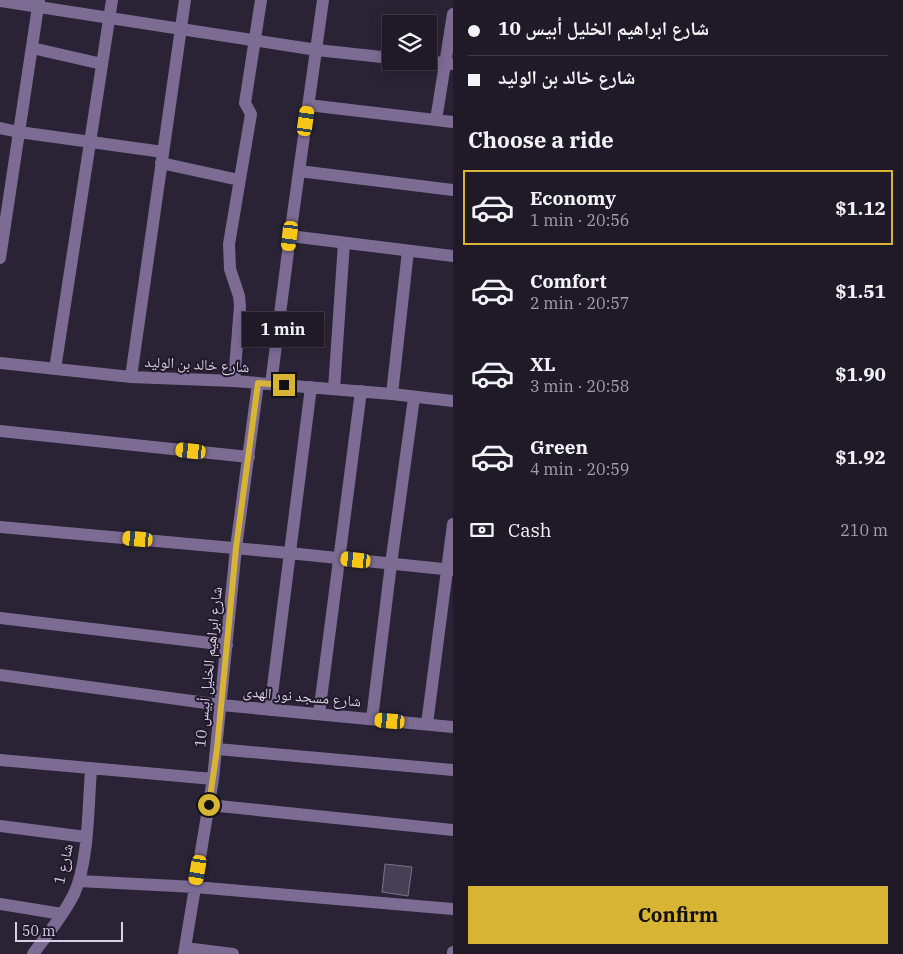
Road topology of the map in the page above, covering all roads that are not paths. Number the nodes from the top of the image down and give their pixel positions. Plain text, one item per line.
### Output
1 (112, 0) edge
2 (185, 0) edge
3 (260, 0) edge
4 (323, 0) edge
5 (0, 1) edge
6 (38, 4) edge
7 (453, 14) edge
8 (110, 18) junction
9 (181, 29) junction
10 (255, 41) junction
11 (32, 48) junction
12 (317, 50) junction
13 (382, 57) edge
14 (102, 64) junction
15 (449, 64) edge
16 (308, 105) junction
17 (436, 120) junction
18 (453, 122) edge
19 (0, 128) edge
20 (19, 132) junction
21 (90, 142) junction
22 (162, 157) junction
23 (299, 171) junction
24 (239, 180) junction
25 (453, 190) edge
26 (290, 236) junction
27 (344, 243) junction
28 (408, 251) junction
29 (453, 256) edge
30 (0, 258) edge
31 (0, 363) edge
32 (55, 369) junction
33 (131, 377) junction
34 (234, 381) junction
35 (258, 383) junction
36 (271, 384) junction
37 (311, 387) junction
38 (334, 389) junction
39 (362, 391) junction
40 (392, 394) junction
41 (414, 398) junction
42 (453, 401) edge
43 (0, 431) edge
44 (249, 457) junction
45 (453, 524) edge
46 (0, 527) edge
47 (236, 548) junction
48 (289, 553) junction
49 (338, 558) junction
50 (391, 564) junction
51 (450, 570) edge
52 (0, 618) edge
53 (227, 645) junction
54 (0, 675) edge
55 (221, 705) junction
56 (270, 710) junction
57 (318, 714) junction
58 (372, 719) junction
59 (427, 724) junction
60 (453, 727) edge
61 (217, 749) junction
62 (0, 760) edge
63 (91, 770) junction
64 (453, 770) edge
65 (213, 780) junction
66 (209, 805) junction
67 (0, 826) edge
68 (453, 830) edge
69 (86, 837) junction
70 (79, 881) junction
71 (195, 886) junction
72 (0, 904) edge
73 (453, 909) edge
74 (62, 914) junction
75 (185, 951) edge
76 (33, 954) edge
77 (233, 954) edge

1 - 8 street
2 - 9 street
3 - 10 street
4 - 12 street
5 - 6 street
6 - 8 street
6 - 11 street
7 - 15 street
8 - 9 street
8 - 14 street
9 - 10 street
9 - 22 street
10 - 12 street
10 - 24 street
11 - 14 street
11 - 20 street
12 - 13 street
12 - 16 street
14 - 21 street
15 - 17 street
16 - 17 street
16 - 23 street
17 - 18 street
19 - 20 street
20 - 21 street
20 - 30 street
21 - 22 street
21 - 32 street
22 - 24 street
22 - 33 street
23 - 25 street
23 - 26 street
24 - 34 street
26 - 27 street
26 - 36 street
27 - 28 street
27 - 38 street
28 - 29 street
28 - 40 street
31 - 32 street, شارع خالد بن الوليد
32 - 33 street, شارع خالد بن الوليد
33 - 34 street, شارع خالد بن الوليد
34 - 35 street, شارع خالد بن الوليد
35 - 36 street, شارع خالد بن الوليد
35 - 44 street, شارع ابراهيم الخليل أبيس 10
36 - 37 street, شارع خالد بن الوليد
37 - 38 street, شارع خالد بن الوليد
37 - 48 street
38 - 39 street, شارع خالد بن الوليد
39 - 40 street, شارع خالد بن الوليد
39 - 49 street
40 - 41 street, شارع خالد بن الوليد
41 - 42 street, شارع خالد بن الوليد
41 - 50 street
43 - 44 street
44 - 47 street, شارع ابراهيم الخليل أبيس 10
45 - 51 street
46 - 47 street
47 - 48 street
47 - 53 street, شارع ابراهيم الخليل أبيس 10
48 - 49 street
48 - 56 street
49 - 50 street
49 - 57 street
50 - 51 street
50 - 58 street
51 - 59 street
52 - 53 street
53 - 55 street, شارع ابراهيم الخليل أبيس 10
54 - 55 street, شارع مسجد نور الهدى
55 - 56 street, شارع مسجد نور الهدى
55 - 61 street, شارع ابراهيم الخليل أبيس 10
56 - 57 street, شارع مسجد نور الهدى
57 - 58 street, شارع مسجد نور الهدى
58 - 59 street, شارع مسجد نور الهدى
59 - 60 street, شارع مسجد نور الهدى
61 - 64 street
61 - 65 street, شارع ابراهيم الخليل أبيس 10
62 - 63 street
63 - 65 street
63 - 69 street, شارع 1
65 - 66 street, شارع ابراهيم الخليل أبيس 10
66 - 68 street
66 - 71 street, شارع ابراهيم الخليل أبيس 10
67 - 69 street
69 - 70 street, شارع 1
70 - 71 street
70 - 74 street, شارع 1
71 - 73 street
71 - 75 street, شارع ابراهيم الخليل أبيس 10
72 - 74 street
74 - 76 street, شارع 1
75 - 77 street

